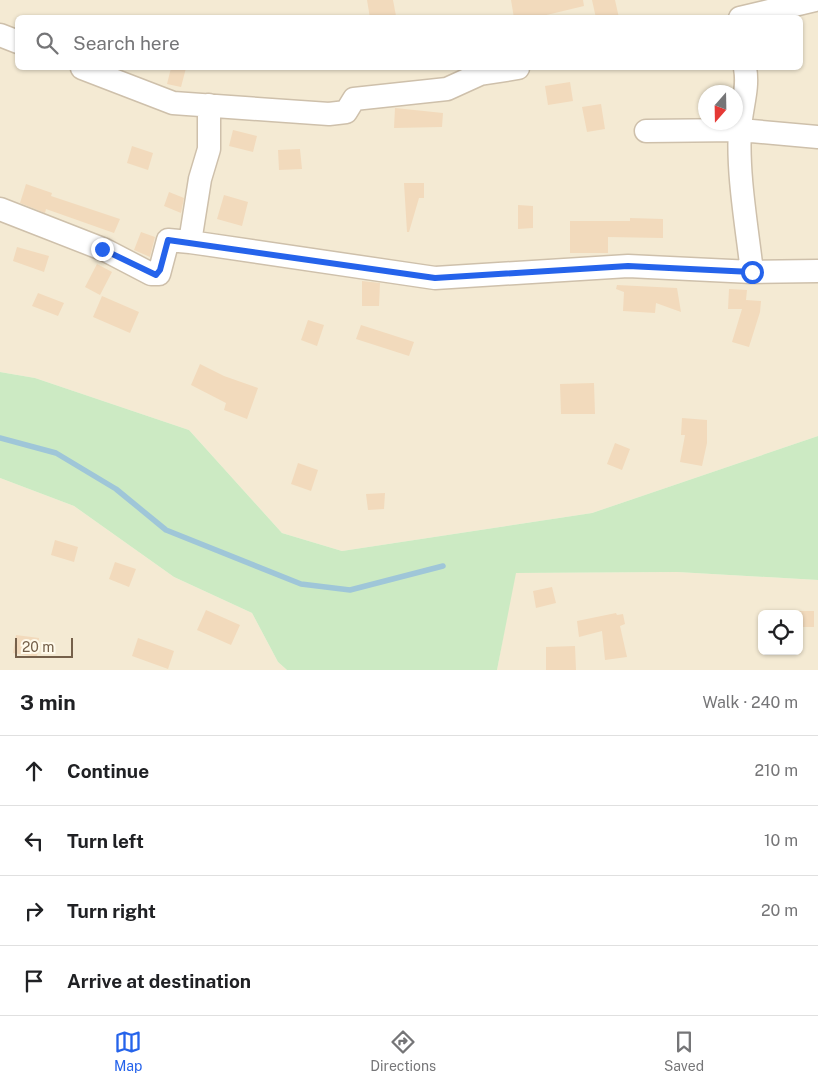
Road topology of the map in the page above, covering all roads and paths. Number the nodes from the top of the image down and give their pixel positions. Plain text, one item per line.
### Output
1 (730, 0) edge
2 (815, 0) edge
3 (734, 15) edge
4 (752, 15) edge
5 (0, 35) edge
6 (15, 41) edge
7 (87, 70) edge
8 (505, 70) edge
9 (745, 70) edge
10 (209, 105) junction
11 (743, 108) edge
12 (740, 130) junction
13 (646, 131) dead end
14 (818, 138) edge
15 (0, 209) edge
16 (190, 242) junction
17 (818, 271) edge
18 (752, 272) junction

1 - 3 street
2 - 4 street
5 - 6 street
7 - 10 street
8 - 10 street
9 - 11 street
10 - 16 street
12 - 13 street
12 - 14 street
12 - 18 street
15 - 16 street
16 - 18 street
17 - 18 street

